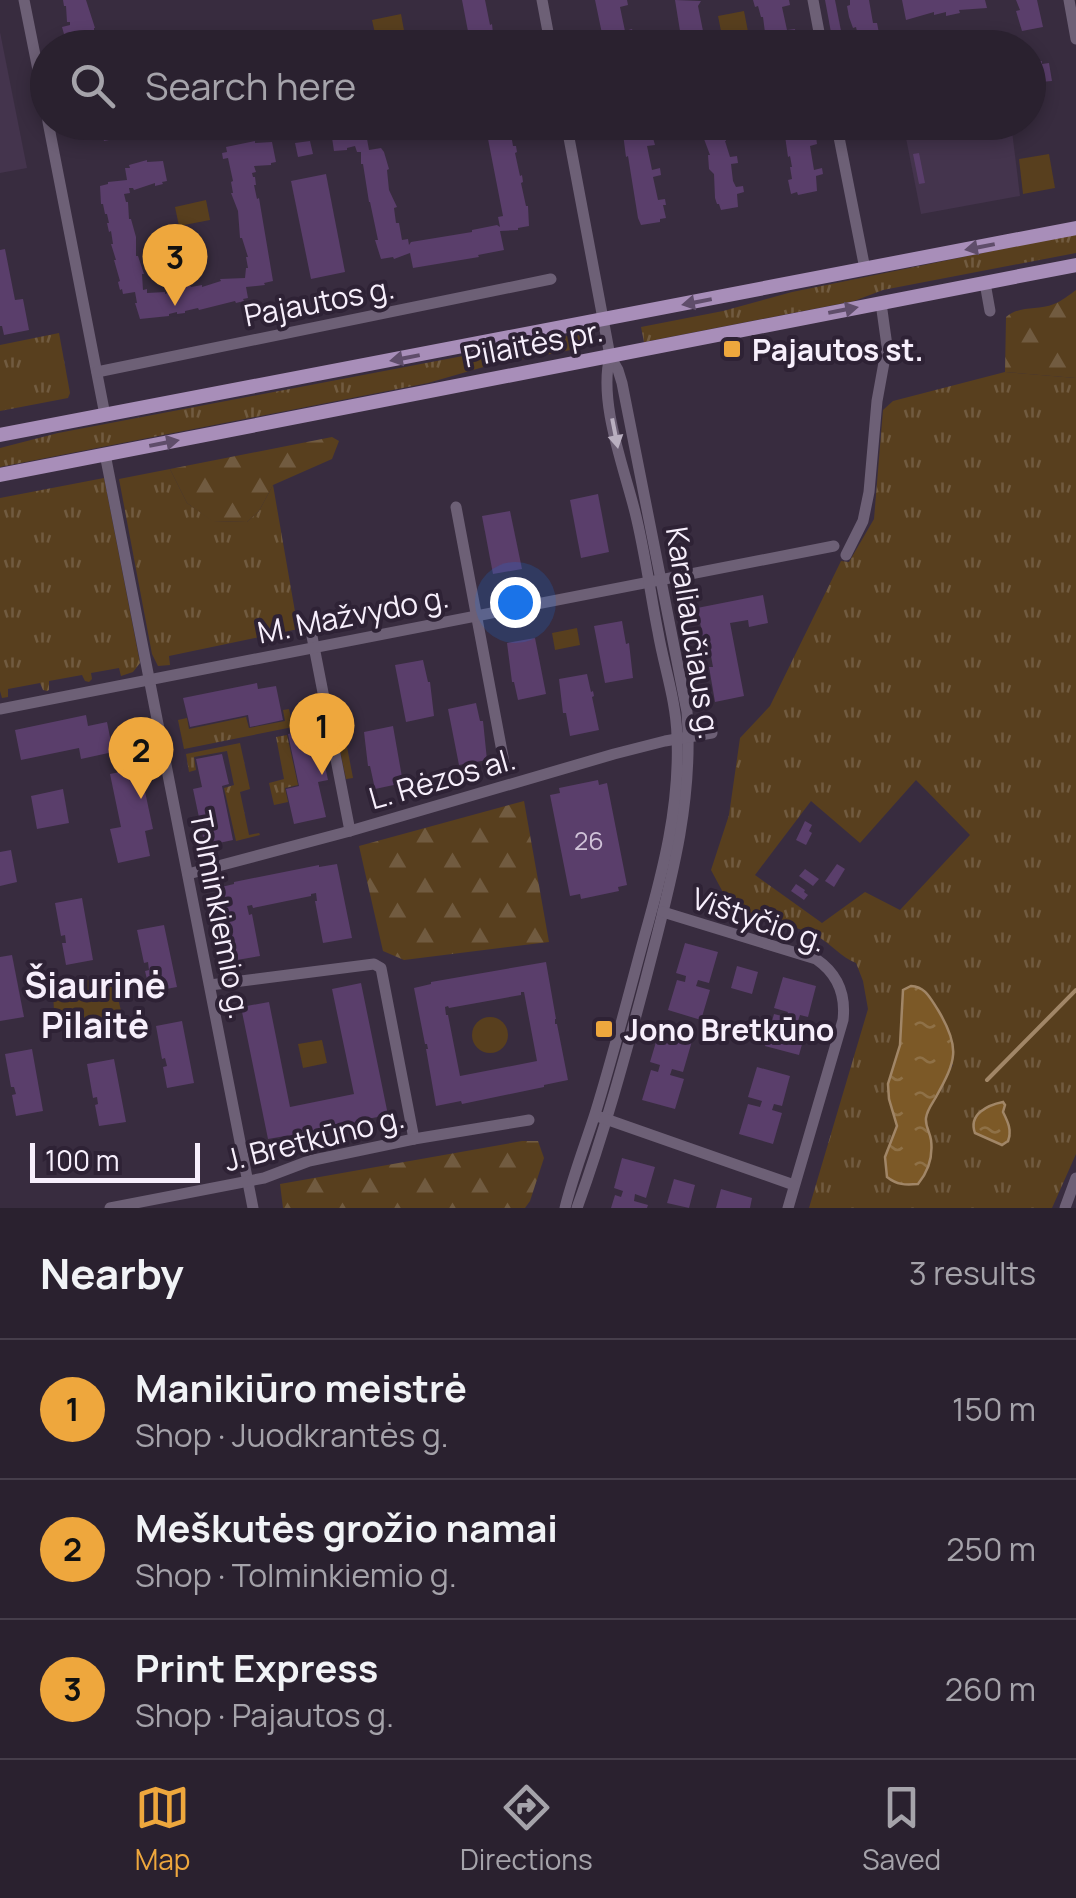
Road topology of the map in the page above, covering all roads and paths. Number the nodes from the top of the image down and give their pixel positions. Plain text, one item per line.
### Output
1 (24, 0) edge
2 (542, 0) edge
3 (812, 0) edge
4 (1069, 0) edge
5 (30, 30) edge
6 (548, 30) edge
7 (818, 30) edge
8 (1076, 39) edge
9 (52, 140) edge
10 (569, 140) edge
11 (840, 140) edge
12 (1076, 228) edge
13 (1076, 265) edge
14 (865, 269) junction
15 (551, 279) dead end
16 (985, 283) junction
17 (881, 303) junction
18 (990, 311) dead end
19 (604, 320) junction
20 (610, 356) junction
21 (96, 372) junction
22 (105, 415) junction
23 (0, 435) edge
24 (106, 454) junction
25 (0, 475) edge
26 (456, 507) dead end
27 (834, 546) dead end
28 (846, 554) dead end
29 (656, 581) junction
30 (476, 616) junction
31 (310, 626) dead end
32 (314, 648) junction
33 (149, 680) junction
34 (0, 709) edge
35 (712, 734) dead end
36 (683, 738) junction
37 (504, 762) dead end
38 (350, 830) junction
39 (188, 874) junction
40 (663, 912) junction
41 (210, 985) junction
42 (600, 1116) junction
43 (530, 1120) dead end
44 (414, 1139) junction
45 (1076, 1178) edge
46 (248, 1181) junction
47 (794, 1185) junction
48 (119, 1207) edge
49 (253, 1208) edge
50 (566, 1208) edge
51 (577, 1208) edge
52 (788, 1208) edge
53 (1065, 1208) edge

1 - 5 street
2 - 6 street
3 - 7 street
4 - 8 street
9 - 21 street
10 - 19 street, Karaliaučiaus g.
11 - 14 street
12 -> 14 main road, Pilaitės pr.
13 - 16 main road, Pilaitės pr.
14 -> 19 main road, Pilaitės pr.
15 - 21 street, Pajautos g.
16 - 17 main road, Pilaitės pr.
16 - 18 street
20 -> 17 main road, Pilaitės pr.
17 - 28 street
19 - 20 street, Karaliaučiaus g.
19 -> 22 main road, Pilaitės pr.
24 -> 20 main road, Pilaitės pr.
20 - 29 street, Karaliaučiaus g.
21 - 22 street
22 - 23 main road, Pilaitės pr.
24 - 25 main road, Pilaitės pr.
24 - 33 street, Tolminkiemio g.
26 - 30 street
27 - 29 street, M. Mažvydo g.
29 - 30 street, M. Mažvydo g.
29 - 36 street, Karaliaučiaus g.
30 - 32 street, M. Mažvydo g.
30 - 37 street
31 - 32 street
32 - 33 street, M. Mažvydo g.
32 - 38 street
33 - 34 street, M. Mažvydo g.
33 - 39 street, Tolminkiemio g.
35 - 36 street, L. Rėzos al.
36 - 38 street, L. Rėzos al.
36 - 40 street, Karaliaučiaus g.
36 - 42 street, Karaliaučiaus g.
38 - 39 street, L. Rėzos al.
39 - 41 street, Tolminkiemio g.
40 - 42 street, Karaliaučiaus g.
40 - 47 street, Vištyčio g.
41 - 44 street
41 - 46 street, Tolminkiemio g.
42 - 47 street
42 - 50 street, Karaliaučiaus g.
42 - 51 street, Karaliaučiaus g.
43 - 44 street, J. Bretkūno g.
44 - 46 street, J. Bretkūno g.
45 - 53 street
46 - 48 street, J. Bretkūno g.
46 - 49 street, Tolminkiemio g.
47 - 52 street, Vištyčio g.

